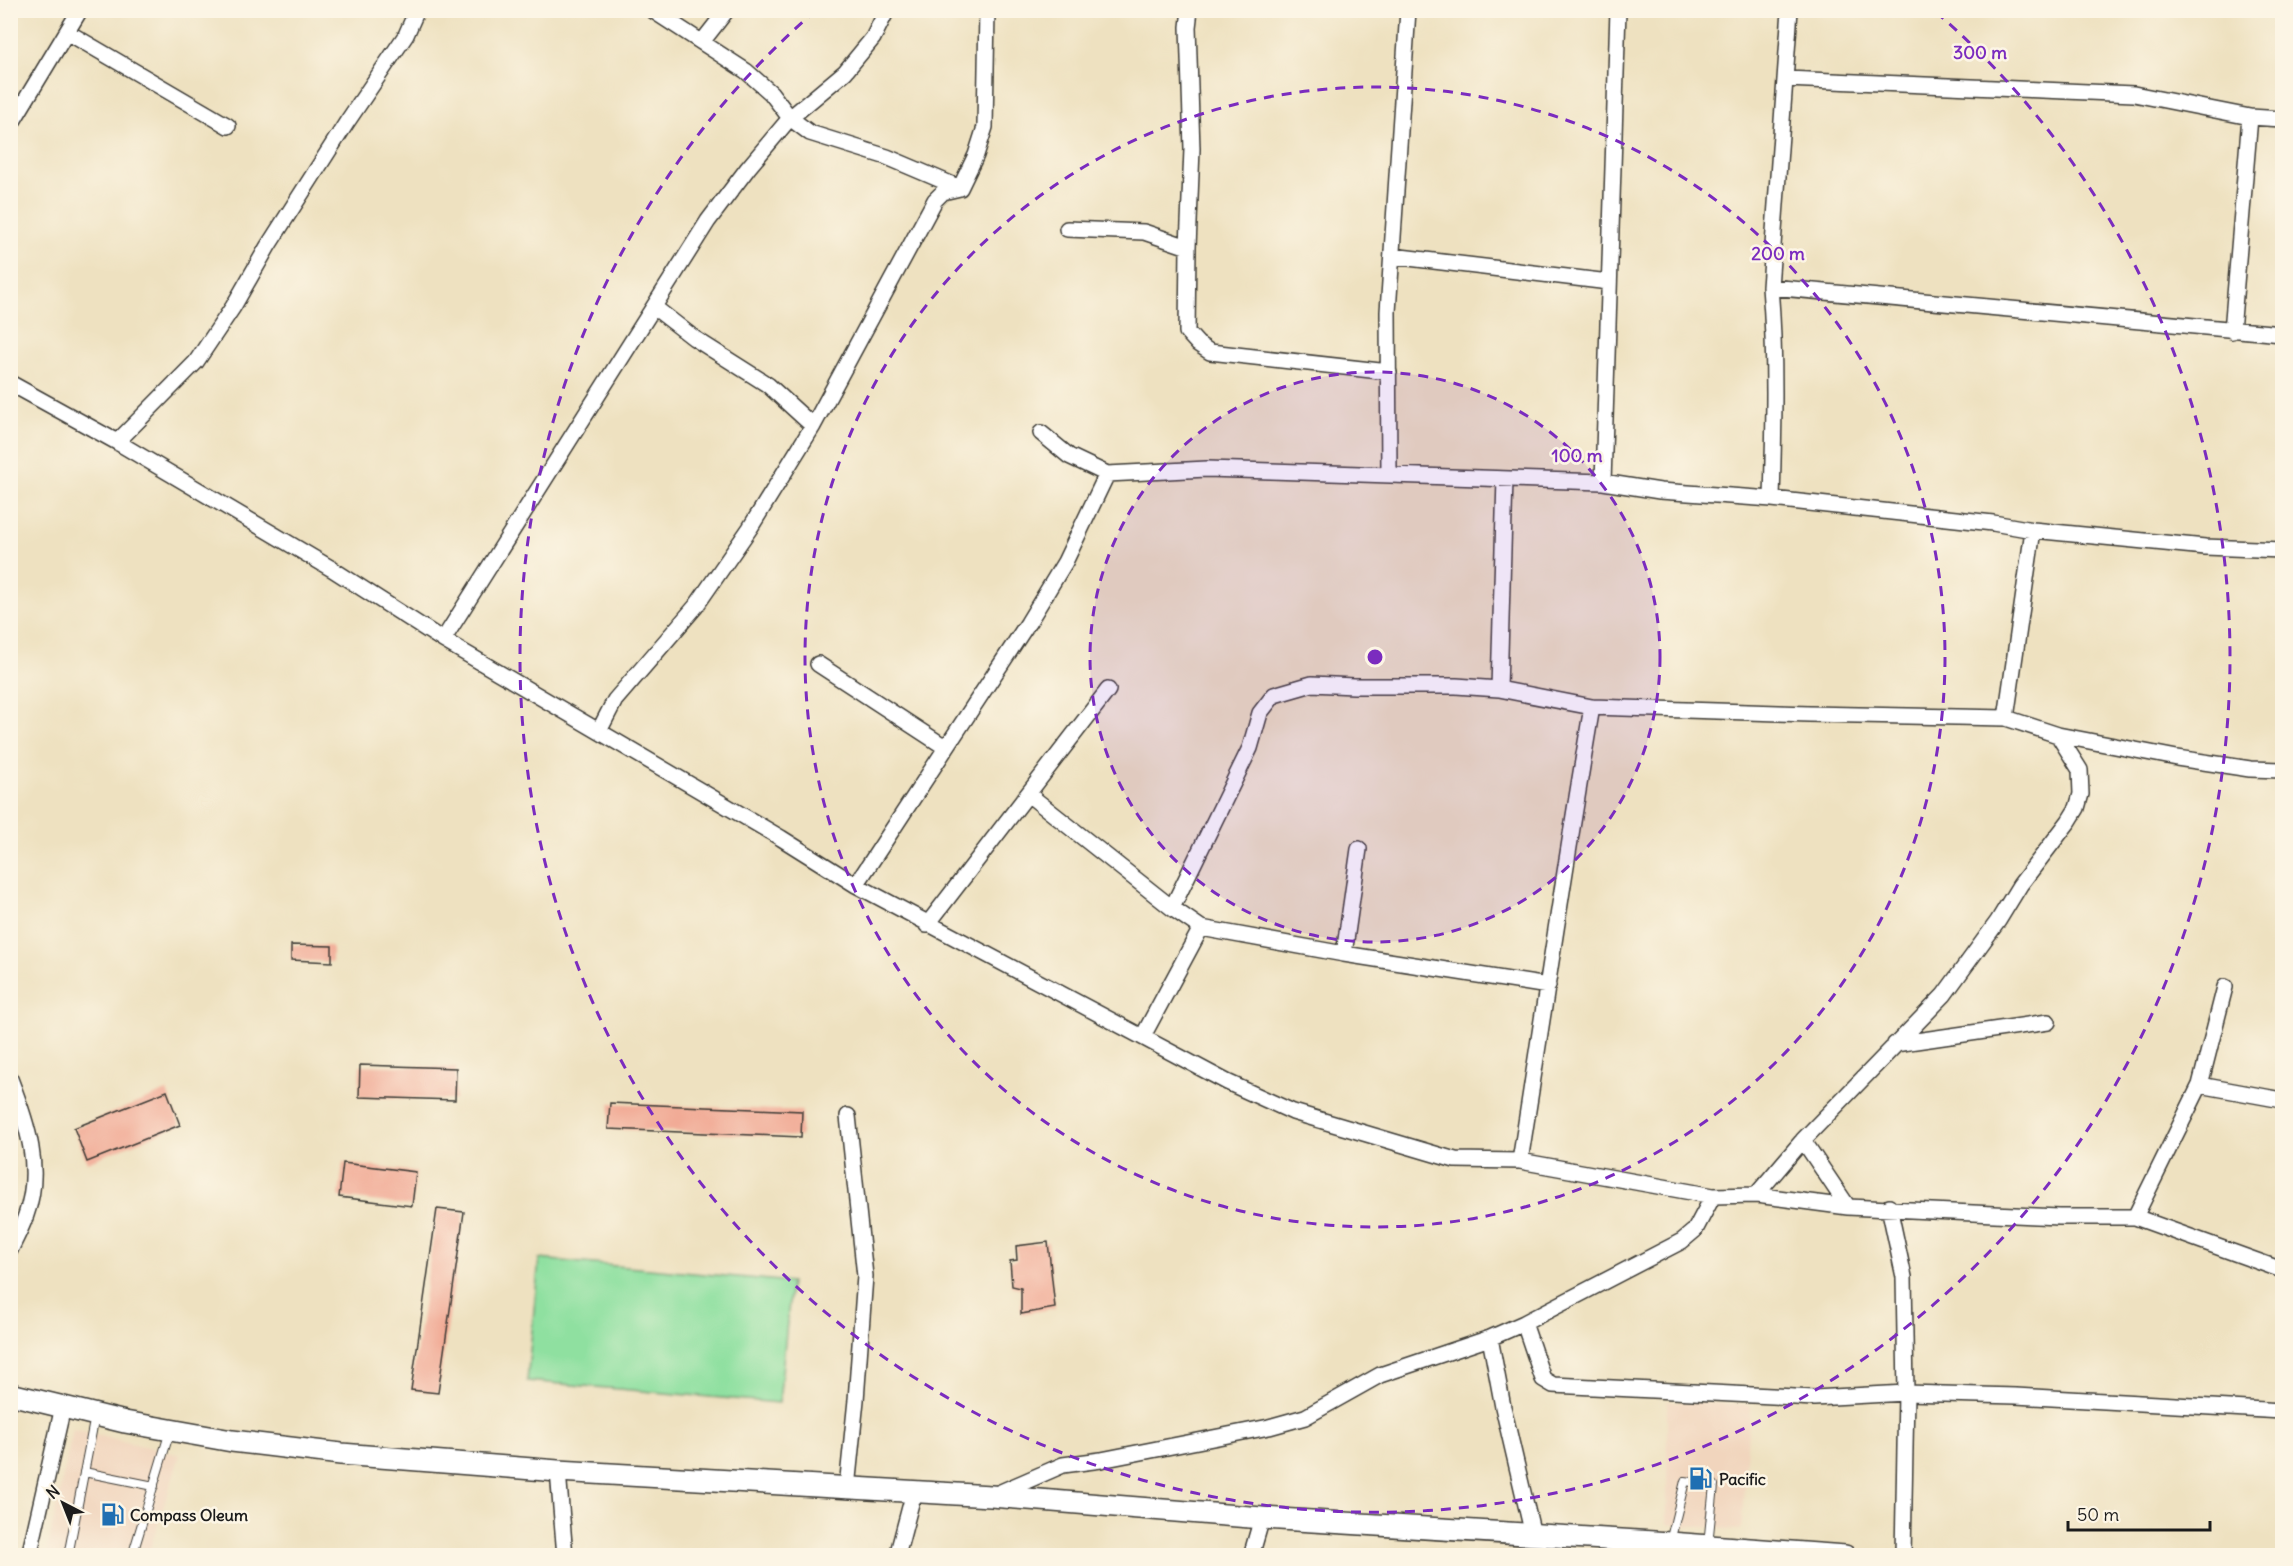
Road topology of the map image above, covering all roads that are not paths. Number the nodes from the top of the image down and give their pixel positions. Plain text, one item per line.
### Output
1 (80, 10) edge
2 (417, 10) edge
3 (652, 10) edge
4 (727, 10) edge
5 (887, 10) edge
6 (987, 10) edge
7 (1190, 10) edge
8 (1408, 10) edge
9 (1618, 10) edge
10 (1790, 10) edge
11 (67, 32) junction
12 (702, 42) junction
13 (1786, 79) junction
14 (2250, 117) junction
15 (790, 118) junction
16 (2283, 119) edge
17 (10, 126) edge
18 (228, 126) dead end
19 (960, 188) junction
20 (1067, 229) dead end
21 (1188, 248) junction
22 (1392, 256) junction
23 (1609, 282) junction
24 (1770, 287) junction
25 (654, 307) junction
26 (2232, 331) junction
27 (2283, 334) edge
28 (1389, 372) junction
29 (10, 383) edge
30 (813, 426) junction
31 (1041, 433) dead end
32 (117, 442) junction
33 (1107, 474) junction
34 (1389, 475) junction
35 (1505, 478) junction
36 (1603, 482) junction
37 (1772, 499) junction
38 (2033, 530) junction
39 (2283, 550) edge
40 (443, 640) junction
41 (819, 664) dead end
42 (1499, 689) junction
43 (1108, 690) dead end
44 (1592, 707) junction
45 (2006, 718) junction
46 (599, 731) junction
47 (2058, 735) junction
48 (945, 747) junction
49 (2283, 770) edge
50 (1028, 794) junction
51 (1359, 849) dead end
52 (856, 885) junction
53 (1172, 908) junction
54 (927, 925) junction
55 (1201, 928) junction
56 (1344, 954) junction
57 (1548, 986) junction
58 (2225, 987) dead end
59 (2048, 1022) dead end
60 (1143, 1036) junction
61 (1895, 1044) junction
62 (10, 1079) edge
63 (2200, 1084) junction
64 (2283, 1100) edge
65 (848, 1116) dead end
66 (1803, 1140) junction
67 (1520, 1161) junction
68 (1756, 1195) junction
69 (1713, 1196) junction
70 (1848, 1207) junction
71 (1889, 1208) junction
72 (2135, 1217) junction
73 (10, 1250) edge
74 (2283, 1270) edge
75 (1524, 1323) junction
76 (1491, 1338) junction
77 (1906, 1393) junction
78 (10, 1394) edge
79 (63, 1407) junction
80 (2283, 1411) edge
81 (95, 1415) junction
82 (170, 1430) junction
83 (558, 1471) junction
84 (84, 1472) junction
85 (154, 1486) junction
86 (847, 1488) junction
87 (915, 1492) junction
88 (991, 1496) junction
89 (1262, 1518) junction
90 (1533, 1535) junction
91 (1670, 1542) junction
92 (1707, 1551) edge
93 (1807, 1554) edge
94 (29, 1556) edge
95 (68, 1556) edge
96 (131, 1556) edge
97 (565, 1556) edge
98 (897, 1556) edge
99 (1251, 1556) edge
100 (1845, 1556) edge
101 (1903, 1556) edge

1 - 11 street
2 - 32 street
3 - 12 street
4 - 12 street
5 - 15 street
6 - 19 street
7 - 21 street
8 - 22 street
9 - 23 street
10 - 13 street
11 - 17 street
11 - 18 street
12 - 15 street
13 - 14 street
13 - 24 street
14 - 16 street
14 - 26 street
15 - 19 street
15 - 25 street
19 - 30 street
20 - 21 street
21 - 28 street
22 - 23 street
22 - 28 street
23 - 36 street
24 - 26 street
24 - 37 street
25 - 30 street
25 - 40 street
26 - 27 street
28 - 34 street
29 - 32 street
30 - 46 street
31 - 33 street
32 - 40 street
33 - 34 street
33 - 48 street
34 - 35 street
35 - 36 street
35 - 42 street
36 - 37 street
37 - 38 street
38 - 39 street
38 - 45 street
40 - 46 street
41 - 48 street
42 - 44 street
42 - 53 street
43 - 50 street
44 - 45 street
44 - 57 street
45 - 47 street
46 - 52 street
47 - 49 street
47 - 61 street
48 - 52 street
50 - 53 street
50 - 54 street
51 - 56 street
52 - 54 street
53 - 55 street
54 - 60 street
55 - 56 street
55 - 60 street
56 - 57 street
57 - 67 street
58 - 63 street
59 - 61 street
60 - 67 street
61 - 66 street
62 - 73 street
63 - 64 street
63 - 72 street
65 - 86 street
66 - 68 street
66 - 70 street
67 - 69 street
68 - 69 street
68 - 70 street
69 - 75 street
70 - 71 street
71 - 72 street
71 - 77 street
72 - 74 street
75 - 76 street
75 - 77 street
76 - 88 street
76 - 90 street
77 - 80 street
77 - 101 street
78 - 79 main road
79 - 81 main road
79 - 94 street
81 - 82 main road
81 - 84 lane
82 - 83 main road
82 - 85 lane
83 - 86 main road
83 - 97 street
84 - 85 lane
84 - 95 lane
85 - 96 lane
86 - 87 main road
87 - 88 main road
87 - 98 street
88 - 89 main road
89 - 90 main road
89 - 99 street
90 - 91 main road
91 - 92 main road
91 - 92 lane
92 - 93 main road
93 - 100 main road

